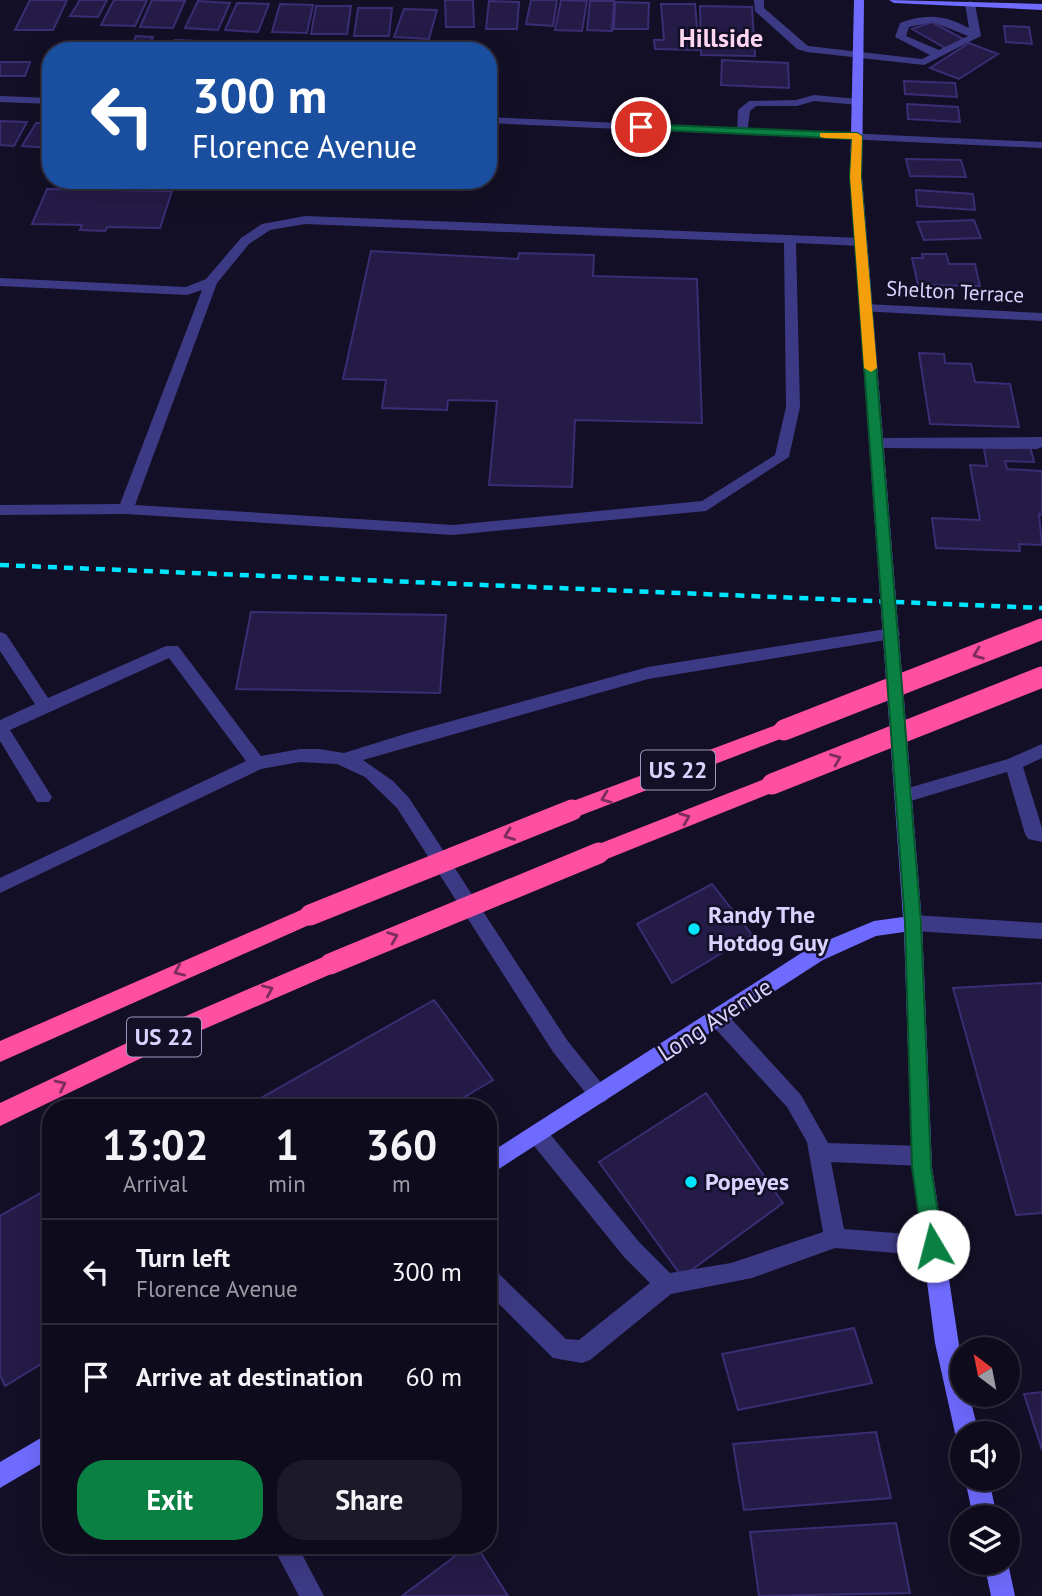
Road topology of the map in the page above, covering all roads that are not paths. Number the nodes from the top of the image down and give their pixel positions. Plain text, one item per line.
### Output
1 (759, 0) edge
2 (859, 0) edge
3 (894, 0) edge
4 (970, 4) junction
5 (1042, 7) edge
6 (976, 36) junction
7 (930, 37) dead end
8 (914, 44) junction
9 (859, 53) junction
10 (938, 54) junction
11 (0, 99) edge
12 (42, 101) edge
13 (858, 102) junction
14 (497, 120) edge
15 (743, 131) junction
16 (857, 136) junction
17 (1042, 145) edge
18 (790, 239) junction
19 (861, 242) junction
20 (0, 282) edge
21 (211, 282) junction
22 (866, 308) junction
23 (1042, 317) edge
24 (1042, 442) edge
25 (877, 443) junction
26 (126, 509) junction
27 (0, 510) edge
28 (1042, 629) edge
29 (892, 634) junction
30 (0, 638) edge
31 (1042, 677) edge
32 (45, 707) junction
33 (1042, 750) edge
34 (346, 759) junction
35 (257, 763) junction
36 (1013, 764) junction
37 (904, 796) junction
38 (43, 797) dead end
39 (1042, 835) edge
40 (0, 886) edge
41 (913, 923) junction
42 (1042, 930) edge
43 (718, 1018) junction
44 (0, 1052) edge
45 (600, 1095) junction
46 (0, 1115) edge
47 (537, 1135) junction
48 (820, 1152) junction
49 (922, 1156) junction
50 (497, 1160) edge
51 (835, 1238) junction
52 (933, 1246) junction
53 (666, 1284) junction
54 (497, 1287) edge
55 (964, 1421) edge
56 (42, 1450) edge
57 (0, 1476) edge
58 (289, 1554) edge
59 (999, 1575) edge
60 (312, 1596) edge
61 (1003, 1596) edge

1 - 9 street
2 - 9 street
3 - 4 street
4 - 5 street
4 - 6 street
6 - 8 street
6 - 10 street
7 - 8 street
8 - 10 street
9 - 10 street
9 - 13 street
11 - 12 street
13 - 15 street
13 - 16 street
14 - 15 street
15 - 16 street
16 - 17 street
16 - 19 street
18 - 19 street
18 - 21 street
18 - 26 street
19 - 22 street
20 - 21 street
21 - 26 street
22 - 23 street, Shelton Terrace
22 - 25 street
24 - 25 street
25 - 29 street
26 - 27 street
28 -> 44 highway, US 22, bridge
29 - 34 street
29 - 37 street
30 - 32 street
46 -> 31 highway, US 22, bridge
32 - 35 street
32 - 38 street
33 - 36 street
34 - 35 street
34 - 45 street
35 - 40 street
36 - 37 street
36 - 39 street
37 - 41 street
41 - 42 street, Long Avenue
41 - 43 street, Long Avenue
41 - 49 street
43 - 45 street, Long Avenue
43 - 48 street
45 - 47 street, Long Avenue
47 - 50 street, Long Avenue
47 - 53 street
48 - 49 street
48 - 51 street
49 - 52 street
51 - 52 street
51 - 53 street
52 - 55 street
53 - 54 street
56 - 57 street
58 - 60 street
59 - 61 street

